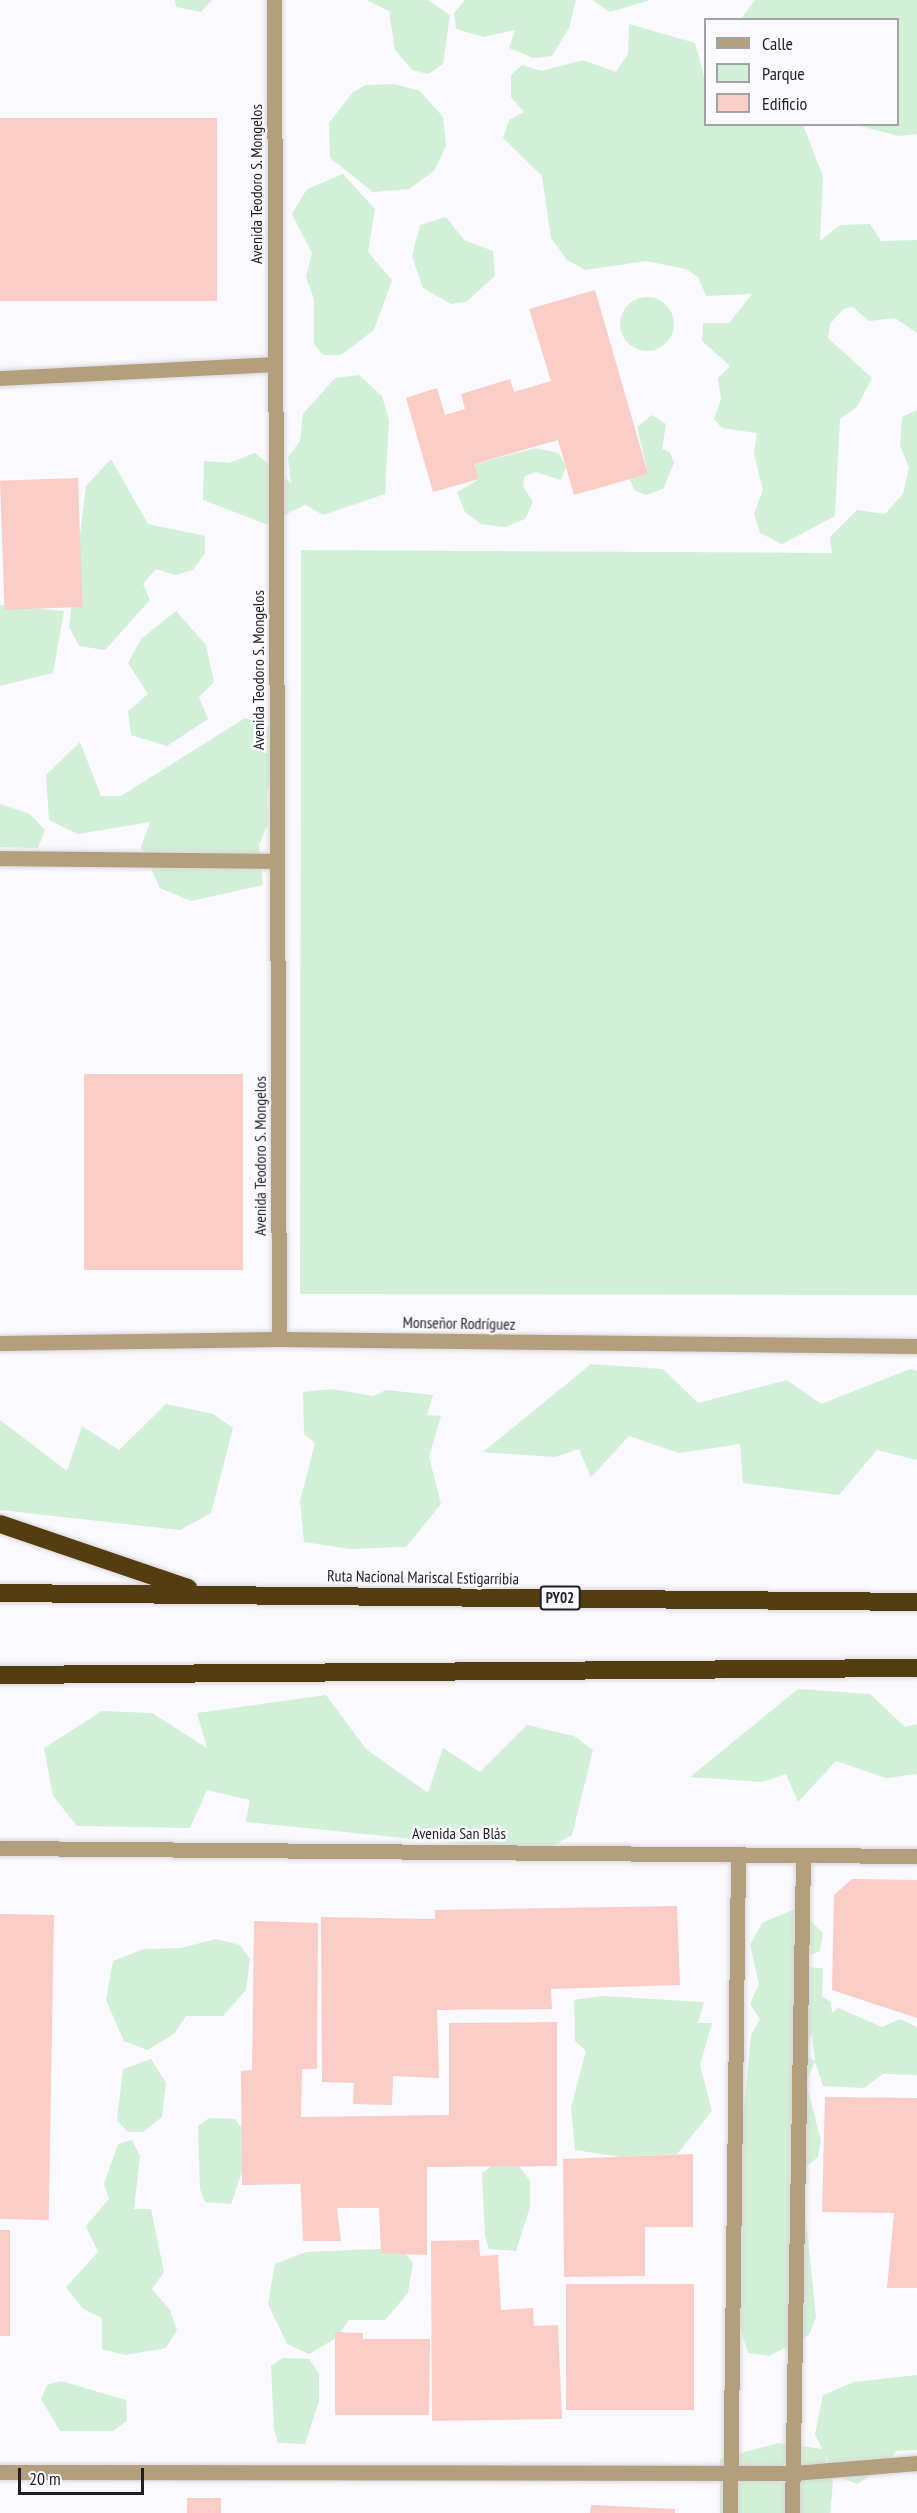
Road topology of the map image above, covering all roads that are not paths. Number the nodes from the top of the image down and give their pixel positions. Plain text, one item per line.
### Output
1 (274, 0) edge
2 (274, 364) junction
3 (0, 378) edge
4 (0, 858) edge
5 (277, 861) junction
6 (279, 1340) junction
7 (0, 1344) edge
8 (917, 1346) edge
9 (0, 1524) edge
10 (0, 1593) edge
11 (204, 1594) junction
12 (917, 1602) edge
13 (917, 1668) edge
14 (0, 1675) edge
15 (0, 1848) edge
16 (738, 1854) junction
17 (803, 1855) junction
18 (917, 1856) edge
19 (917, 2463) edge
20 (0, 2472) edge
21 (731, 2473) junction
22 (793, 2473) junction
23 (730, 2513) edge
24 (792, 2513) edge

1 - 2 street, Avenida Teodoro S. Mongelos
2 - 3 street
2 - 5 street, Avenida Teodoro S. Mongelos
4 - 5 street
5 - 6 street, Avenida Teodoro S. Mongelos
6 - 7 street, Monseñor Rodríguez
6 - 8 street, Monseñor Rodríguez
9 - 11 highway
10 - 11 highway, Ruta Nacional Mariscal Estigarribia / PY02
11 - 12 highway, Ruta Nacional Mariscal Estigarribia / PY02
13 - 14 highway
15 - 16 street, Avenida San Blás
16 - 17 street, Avenida San Blás
16 - 21 street
17 - 18 street, Avenida San Blás
17 - 22 street
19 - 22 street
20 - 21 street
21 - 22 street
21 - 23 street
22 - 24 street

